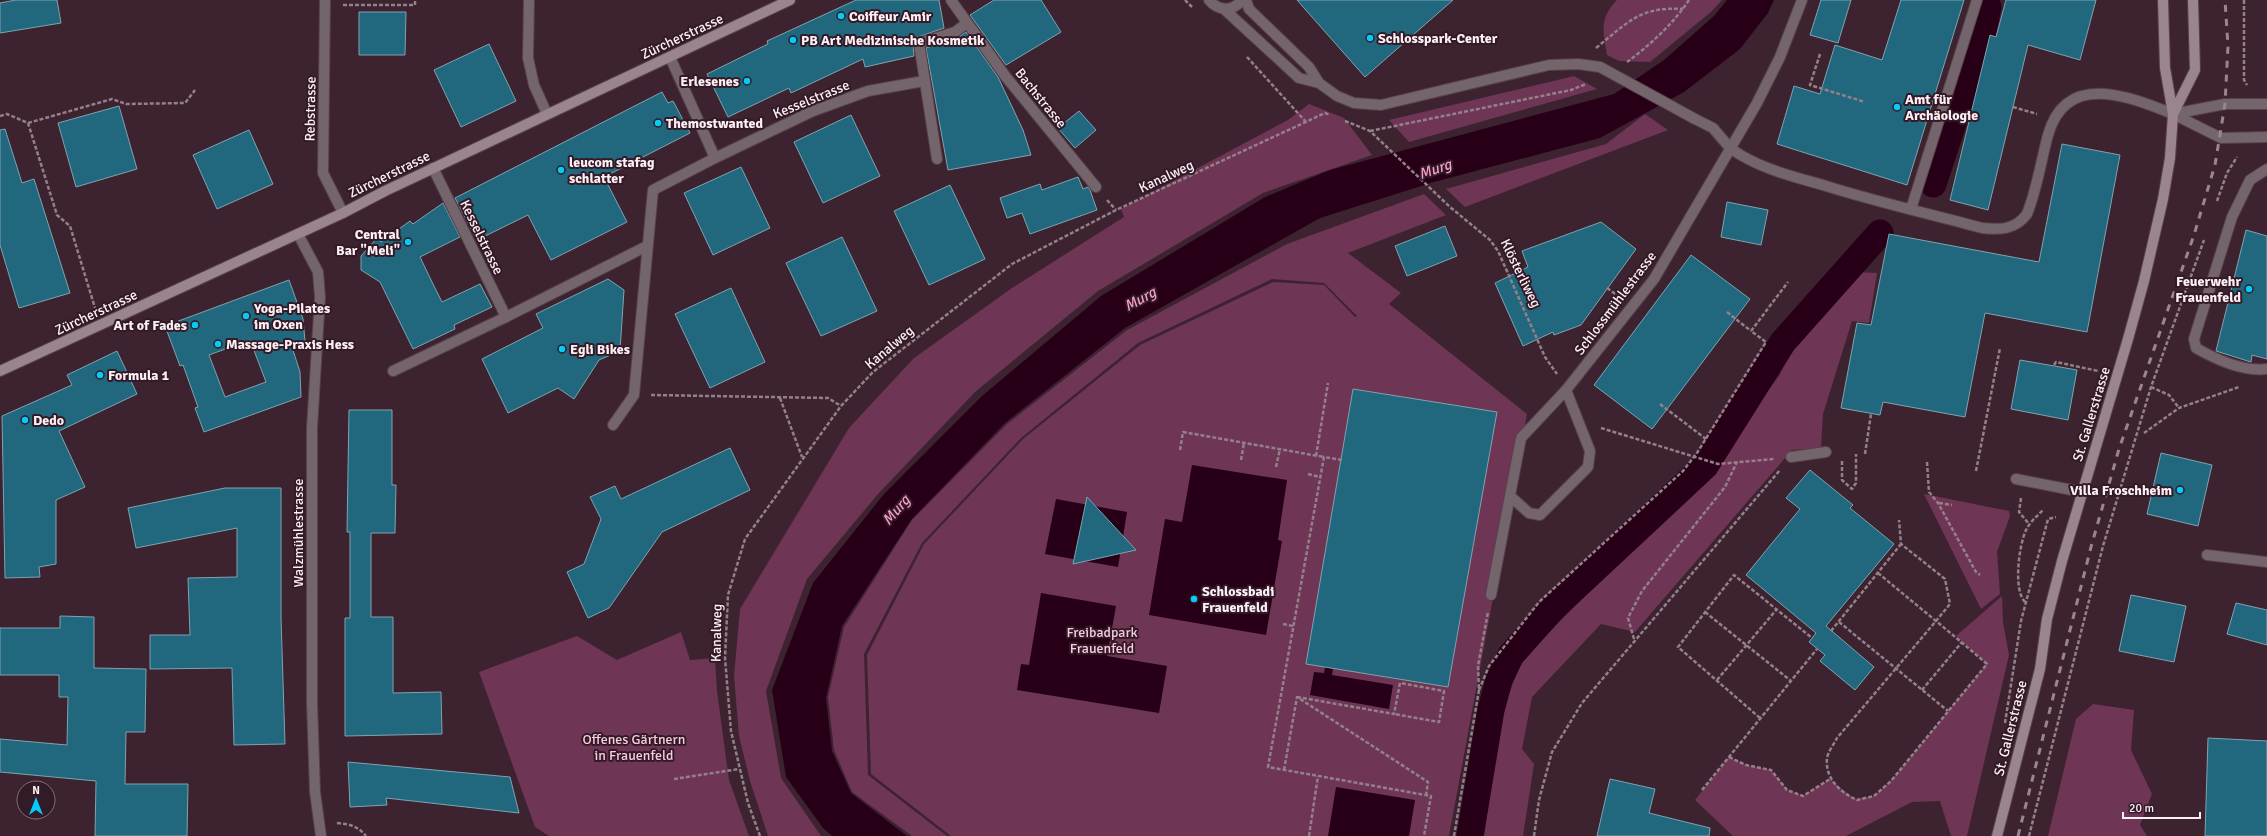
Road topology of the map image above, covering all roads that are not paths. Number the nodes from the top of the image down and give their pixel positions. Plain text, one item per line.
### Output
1 (529, 0) edge
2 (790, 0) edge
3 (951, 0) edge
4 (1209, 0) edge
5 (1242, 0) edge
6 (1246, 0) edge
7 (1802, 0) edge
8 (1976, 0) edge
9 (2163, 0) edge
10 (2193, 0) edge
11 (325, 2) edge
12 (1224, 9) junction
13 (967, 23) junction
14 (670, 57) junction
15 (924, 81) junction
16 (1319, 83) junction
17 (2267, 104) edge
18 (547, 114) junction
19 (2173, 114) junction
20 (2267, 137) edge
21 (1730, 148) junction
22 (714, 158) junction
23 (936, 158) dead end
24 (433, 168) junction
25 (2267, 169) edge
26 (1096, 188) dead end
27 (1911, 209) junction
28 (343, 213) junction
29 (298, 234) junction
30 (647, 246) junction
31 (506, 317) junction
32 (2267, 369) edge
33 (0, 371) edge
34 (393, 371) dead end
35 (1566, 390) junction
36 (613, 425) dead end
37 (1826, 452) dead end
38 (1791, 457) road end
39 (2020, 480) road end
40 (2082, 492) junction
41 (1510, 496) junction
42 (2207, 555) dead end
43 (2267, 562) edge
44 (1491, 595) road end
45 (322, 836) edge
46 (1997, 836) edge

1 - 18 street
2 - 14 main road, Zürcherstrasse
3 - 13 street, Bachstrasse
4 - 12 street
5 - 12 street
6 - 16 street
7 - 21 street, Schlossmühlestrasse
8 - 27 street
9 - 19 main road, St. Gallerstrasse
10 - 19 main road, St. Gallerstrasse
11 - 28 street, Rebstrasse
12 - 16 street
13 - 15 street
13 - 26 street, Bachstrasse
14 - 18 main road, Zürcherstrasse
14 - 22 street
15 - 22 street, Kesselstrasse
15 - 23 street
16 - 21 street, bridge
17 - 19 street
18 - 24 main road, Zürcherstrasse
19 - 20 street
19 - 27 street
19 - 40 main road, St. Gallerstrasse
21 - 27 street
21 - 35 street, Schlossmühlestrasse
22 - 30 street, Kesselstrasse
24 - 28 main road, Zürcherstrasse
24 - 31 street, Kesselstrasse
25 - 32 street
28 - 29 main road, Zürcherstrasse
29 - 33 main road, Zürcherstrasse
29 - 45 street, Walzmühlestrasse
30 - 31 street
30 - 36 street, Kesselstrasse
31 - 34 street
35 - 41 street, Schlossmühlestrasse
35 - 41 street
37 - 38 street
39 - 40 street
40 - 46 main road, St. Gallerstrasse
41 - 44 street, Schlossmühlestrasse
42 - 43 street

